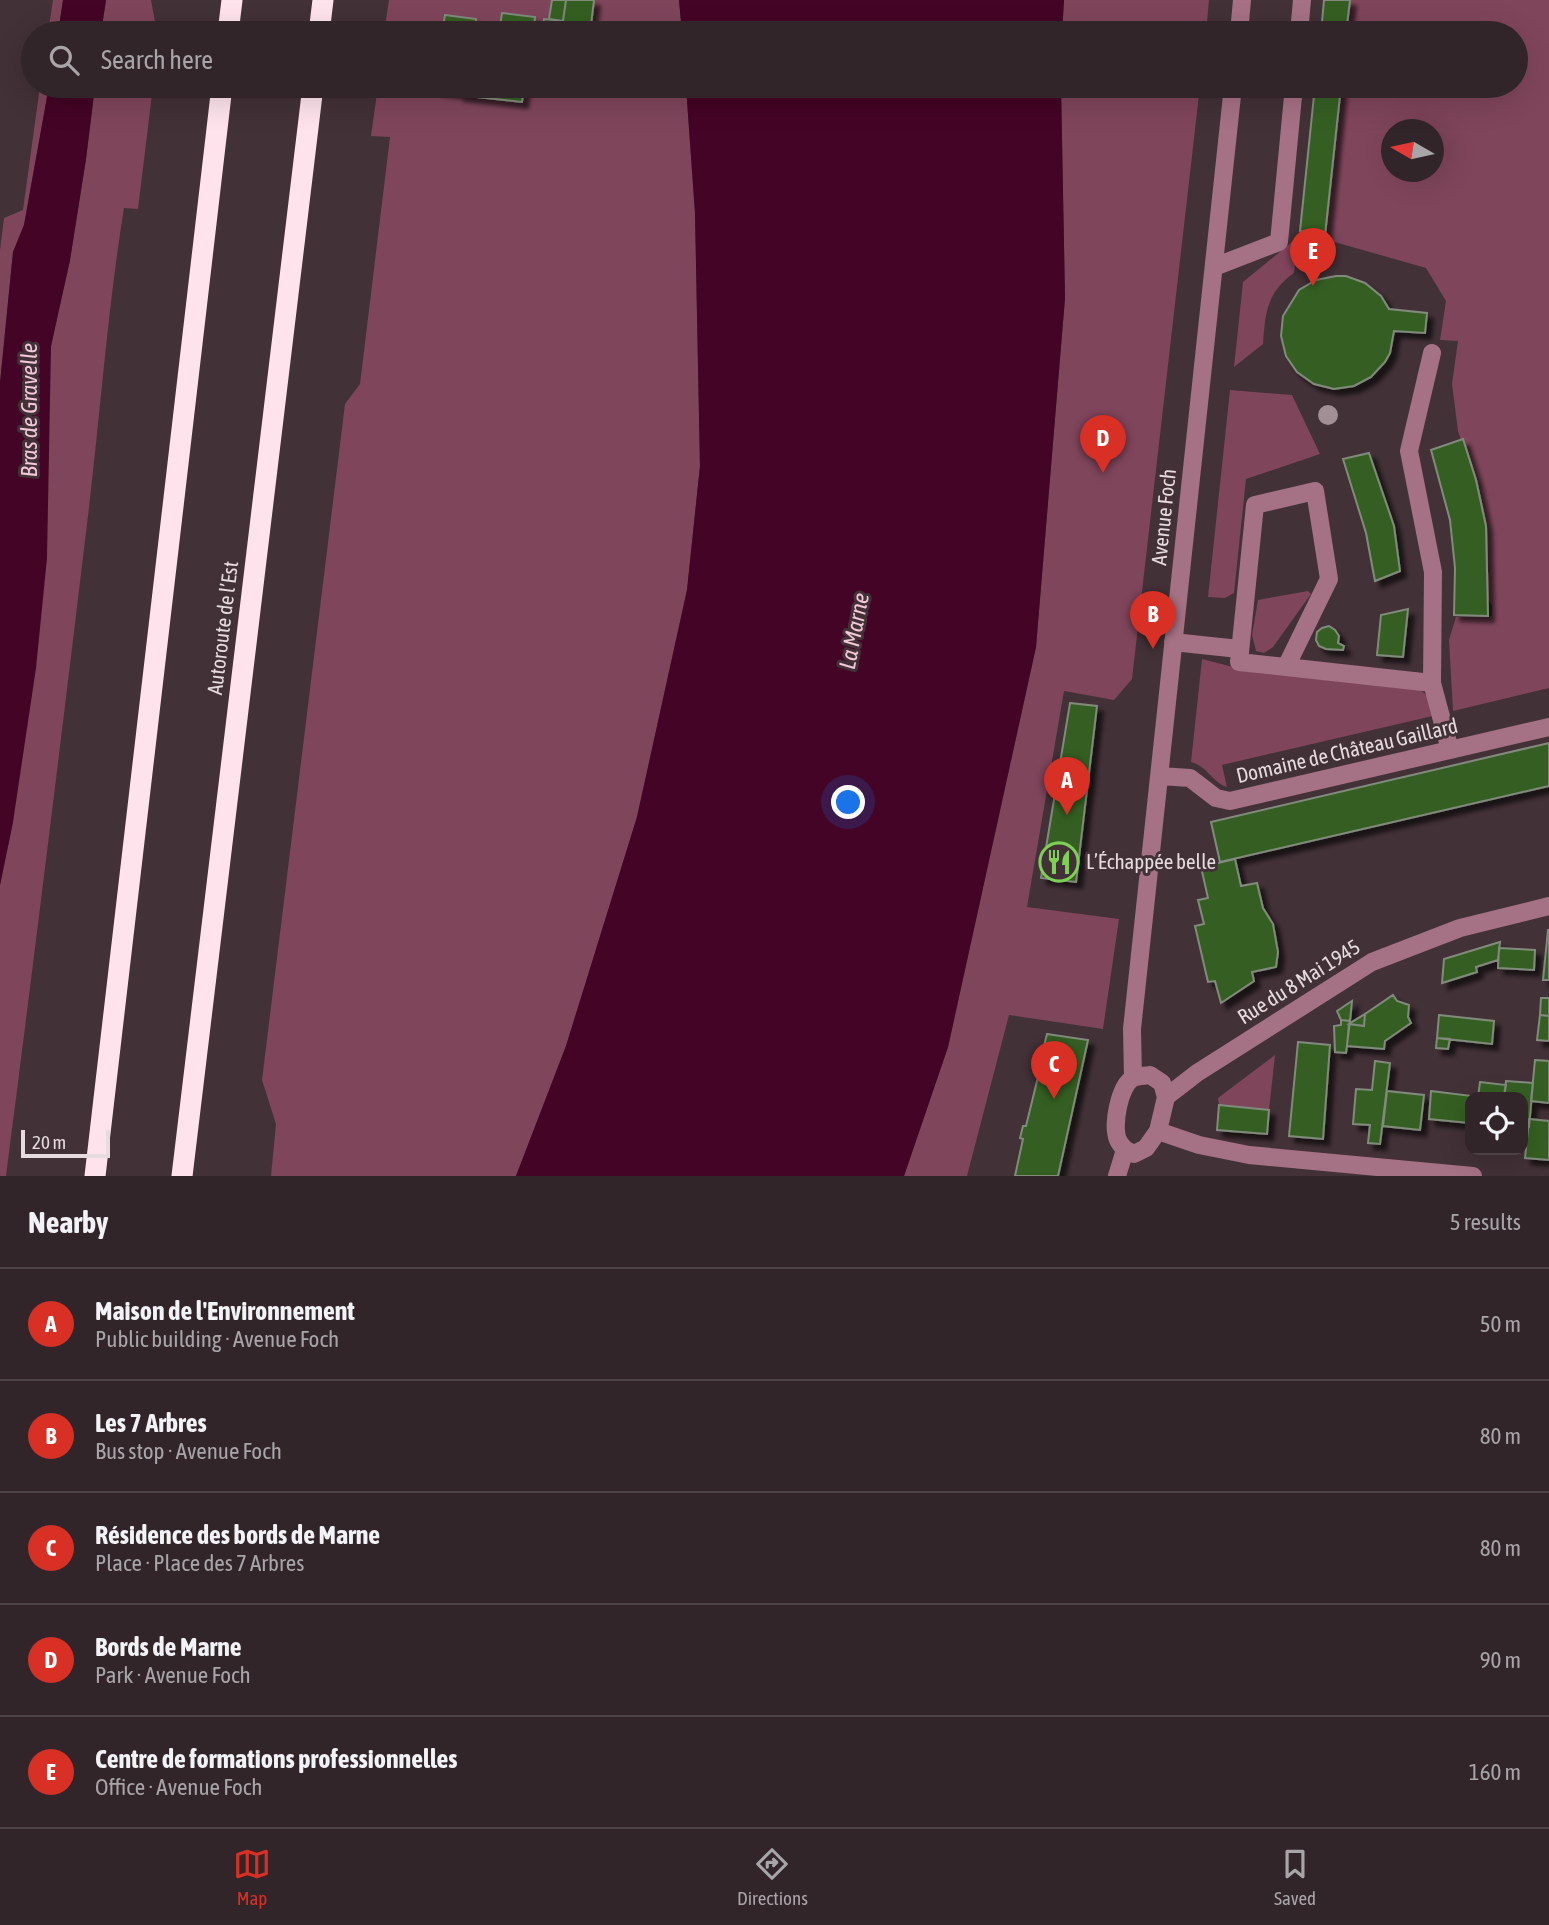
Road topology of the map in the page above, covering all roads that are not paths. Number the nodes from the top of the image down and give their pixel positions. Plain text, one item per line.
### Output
1 (232, 0) edge
2 (323, 0) edge
3 (1242, 0) edge
4 (1302, 0) edge
5 (229, 21) edge
6 (320, 21) edge
7 (1239, 21) edge
8 (1300, 21) edge
9 (221, 98) edge
10 (312, 98) edge
11 (1232, 98) edge
12 (1293, 98) edge
13 (1214, 267) junction
14 (1432, 353) dead end
15 (1173, 642) junction
16 (1240, 649) junction
17 (1286, 667) junction
18 (1432, 683) junction
19 (1549, 727) edge
20 (1450, 750) junction
21 (1160, 776) junction
22 (1549, 906) edge
23 (1133, 1078) junction
24 (1166, 1097) junction
25 (1158, 1130) junction
26 (1125, 1150) junction
27 (94, 1176) edge
28 (182, 1176) edge
29 (1116, 1176) edge
30 (1473, 1176) edge

1 - 5 highway
2 - 6 highway
3 - 7 street
4 - 8 street
9 - 27 highway
10 - 28 highway, Autoroute de l’Est
11 - 13 street, Avenue Foch
12 - 13 street
13 - 15 street, Avenue Foch
14 - 18 street
15 - 16 street
15 - 21 street, Avenue Foch
16 - 17 street
16 - 17 street
17 - 18 street
18 - 20 street
19 - 20 street, Domaine de Château Gaillard
20 - 21 street, Domaine de Château Gaillard
21 - 23 street, Avenue Foch
22 - 24 street, Rue du 8 Mai 1945
23 - 24 street
23 - 26 street
24 - 25 street
25 - 26 street
25 - 30 street
26 - 29 street

